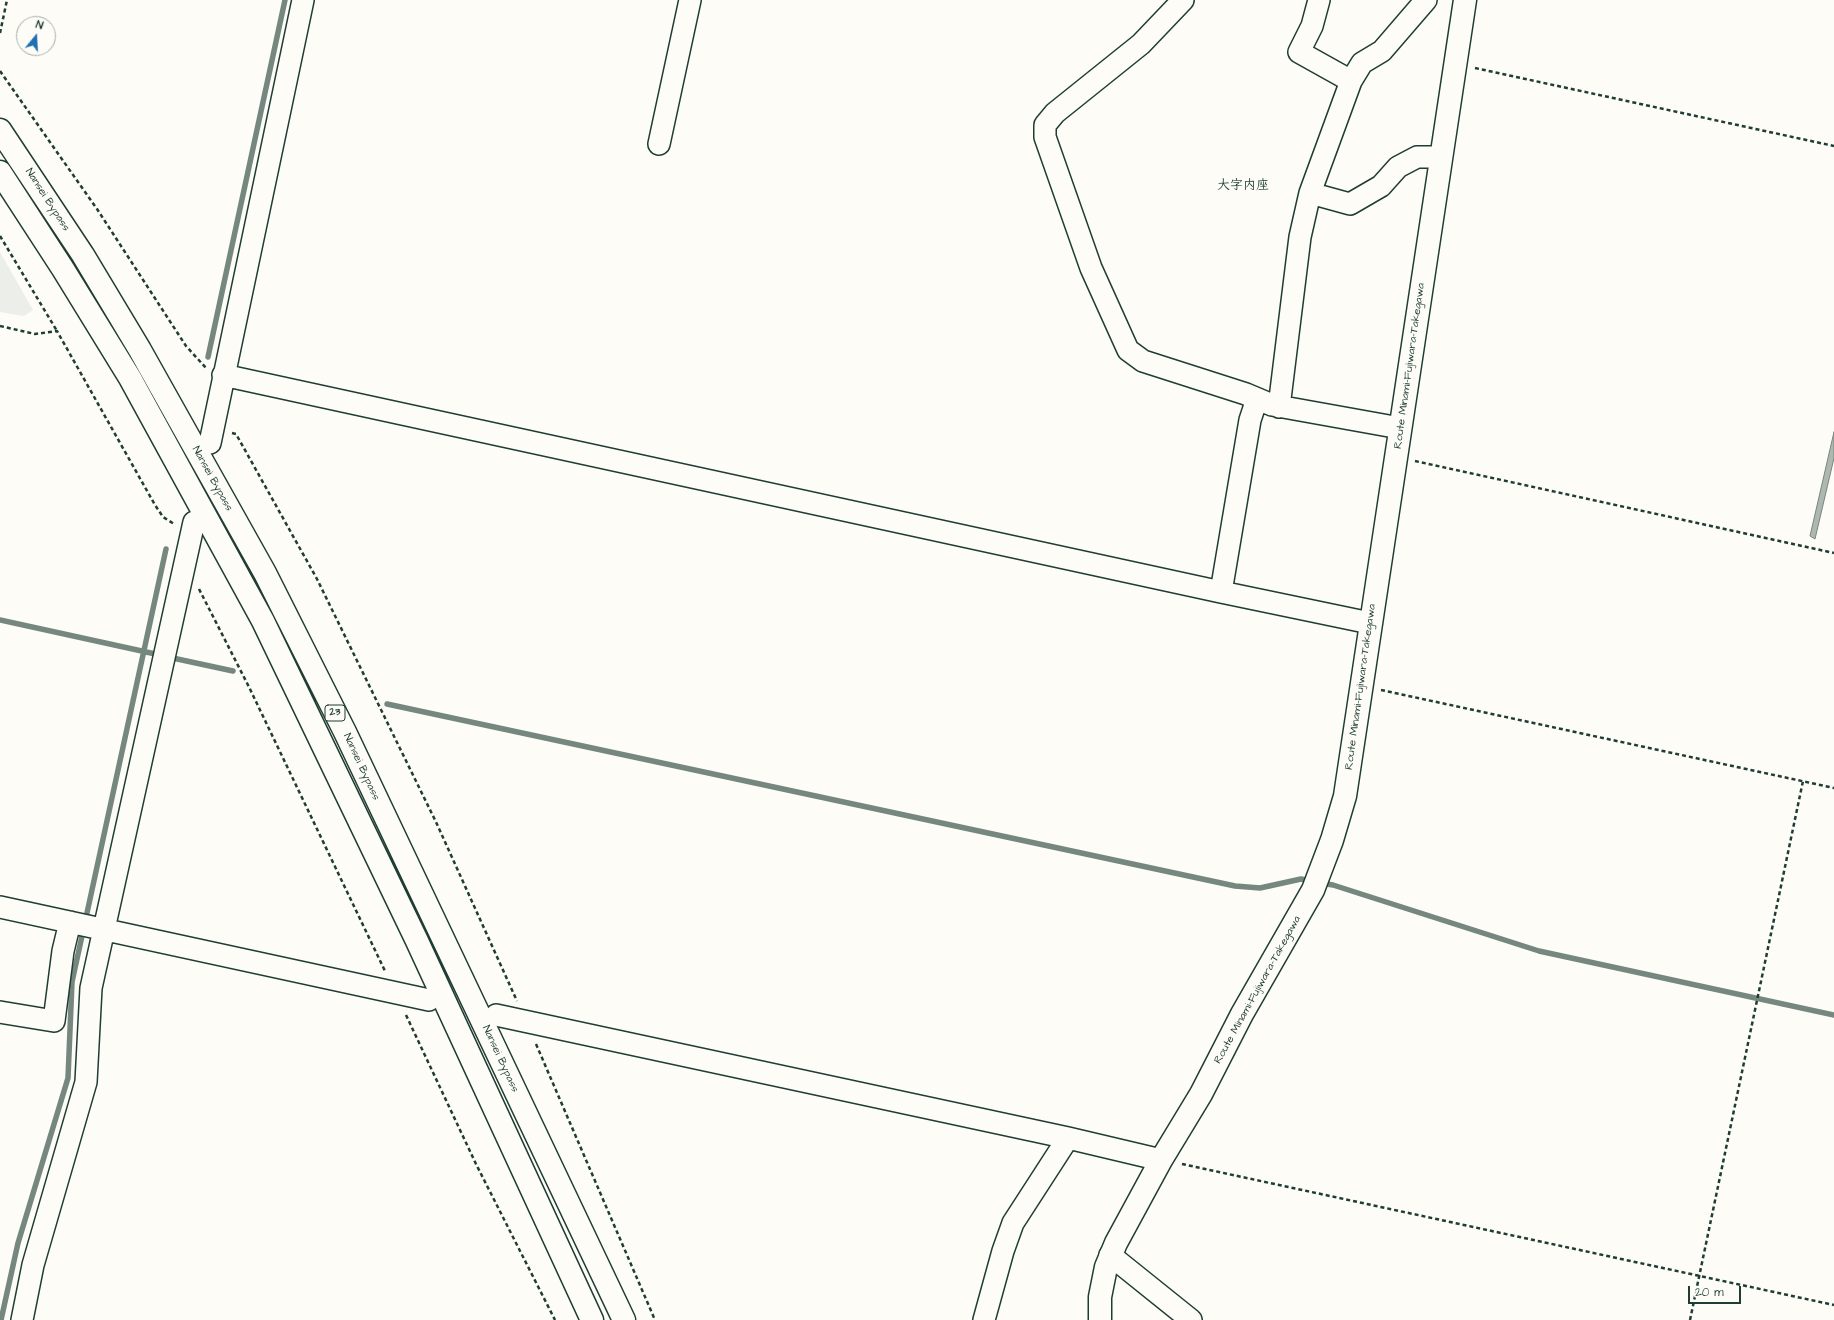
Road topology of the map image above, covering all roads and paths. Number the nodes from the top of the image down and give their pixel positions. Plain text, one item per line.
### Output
1 (7, 0) edge
2 (303, 0) edge
3 (690, 0) edge
4 (1319, 0) edge
5 (1426, 0) edge
6 (1464, 0) edge
7 (1175, 1) edge
8 (0, 33) edge
9 (1455, 63) junction
10 (0, 71) edge
11 (1351, 81) junction
12 (0, 130) edge
13 (660, 144) dead end
14 (1834, 146) edge
15 (1440, 157) junction
16 (0, 172) edge
17 (1310, 193) junction
18 (0, 236) edge
19 (0, 326) edge
20 (57, 331) junction
21 (223, 375) junction
22 (1257, 399) junction
23 (1279, 407) junction
24 (1400, 428) junction
25 (212, 434) joint
26 (1397, 457) junction
27 (193, 526) joint
28 (1834, 553) edge
29 (180, 582) junction
30 (1221, 592) junction
31 (1370, 623) junction
32 (1363, 686) junction
33 (1803, 782) junction
34 (1834, 788) edge
35 (0, 907) edge
36 (87, 926) junction
37 (396, 994) junction
38 (429, 1000) dead end
39 (0, 1012) edge
40 (496, 1015) dead end
41 (527, 1022) junction
42 (1068, 1138) junction
43 (1161, 1160) junction
44 (1110, 1255) junction
45 (1699, 1277) junction
46 (1834, 1305) edge
47 (22, 1320) edge
48 (555, 1320) edge
49 (592, 1320) edge
50 (624, 1320) edge
51 (655, 1320) edge
52 (984, 1320) edge
53 (1100, 1320) edge
54 (1191, 1320) edge
55 (1690, 1320) edge

1 - 8 path
2 - 21 street
3 - 13 street
4 - 11 street
5 - 11 street
6 - 9 main road, Route Minami-Fujiwara-Takegawa
7 - 22 street
9 - 14 path
9 - 15 main road, Route Minami-Fujiwara-Takegawa
10 - 21 path
11 - 17 street
12 - 50 main road, Nansei Bypass / 23
15 - 17 street
15 - 24 main road, Route Minami-Fujiwara-Takegawa
16 - 49 main road, Nansei Bypass / 23
17 - 23 street
18 - 20 path
19 - 20 path
20 - 27 path
21 - 25 street
21 - 30 street
22 - 23 street
22 - 30 street
23 - 24 street
24 - 26 main road, Route Minami-Fujiwara-Takegawa
25 - 41 path
26 - 28 path
26 - 31 main road, Route Minami-Fujiwara-Takegawa
27 - 29 street
29 - 36 street
29 - 37 path
30 - 31 street
31 - 32 main road, Route Minami-Fujiwara-Takegawa
32 - 33 path
32 - 43 main road, Route Minami-Fujiwara-Takegawa
33 - 34 path
33 - 45 path
35 - 36 street
36 - 37 street
36 - 39 street
36 - 47 street
37 - 38 street
37 - 48 path
40 - 41 street
41 - 42 street
41 - 51 path
42 - 43 street
42 - 52 street
43 - 44 main road, Route Minami-Fujiwara-Takegawa
43 - 45 path
44 - 53 main road, Route Minami-Fujiwara-Takegawa
44 - 54 street
45 - 46 path
45 - 55 path

